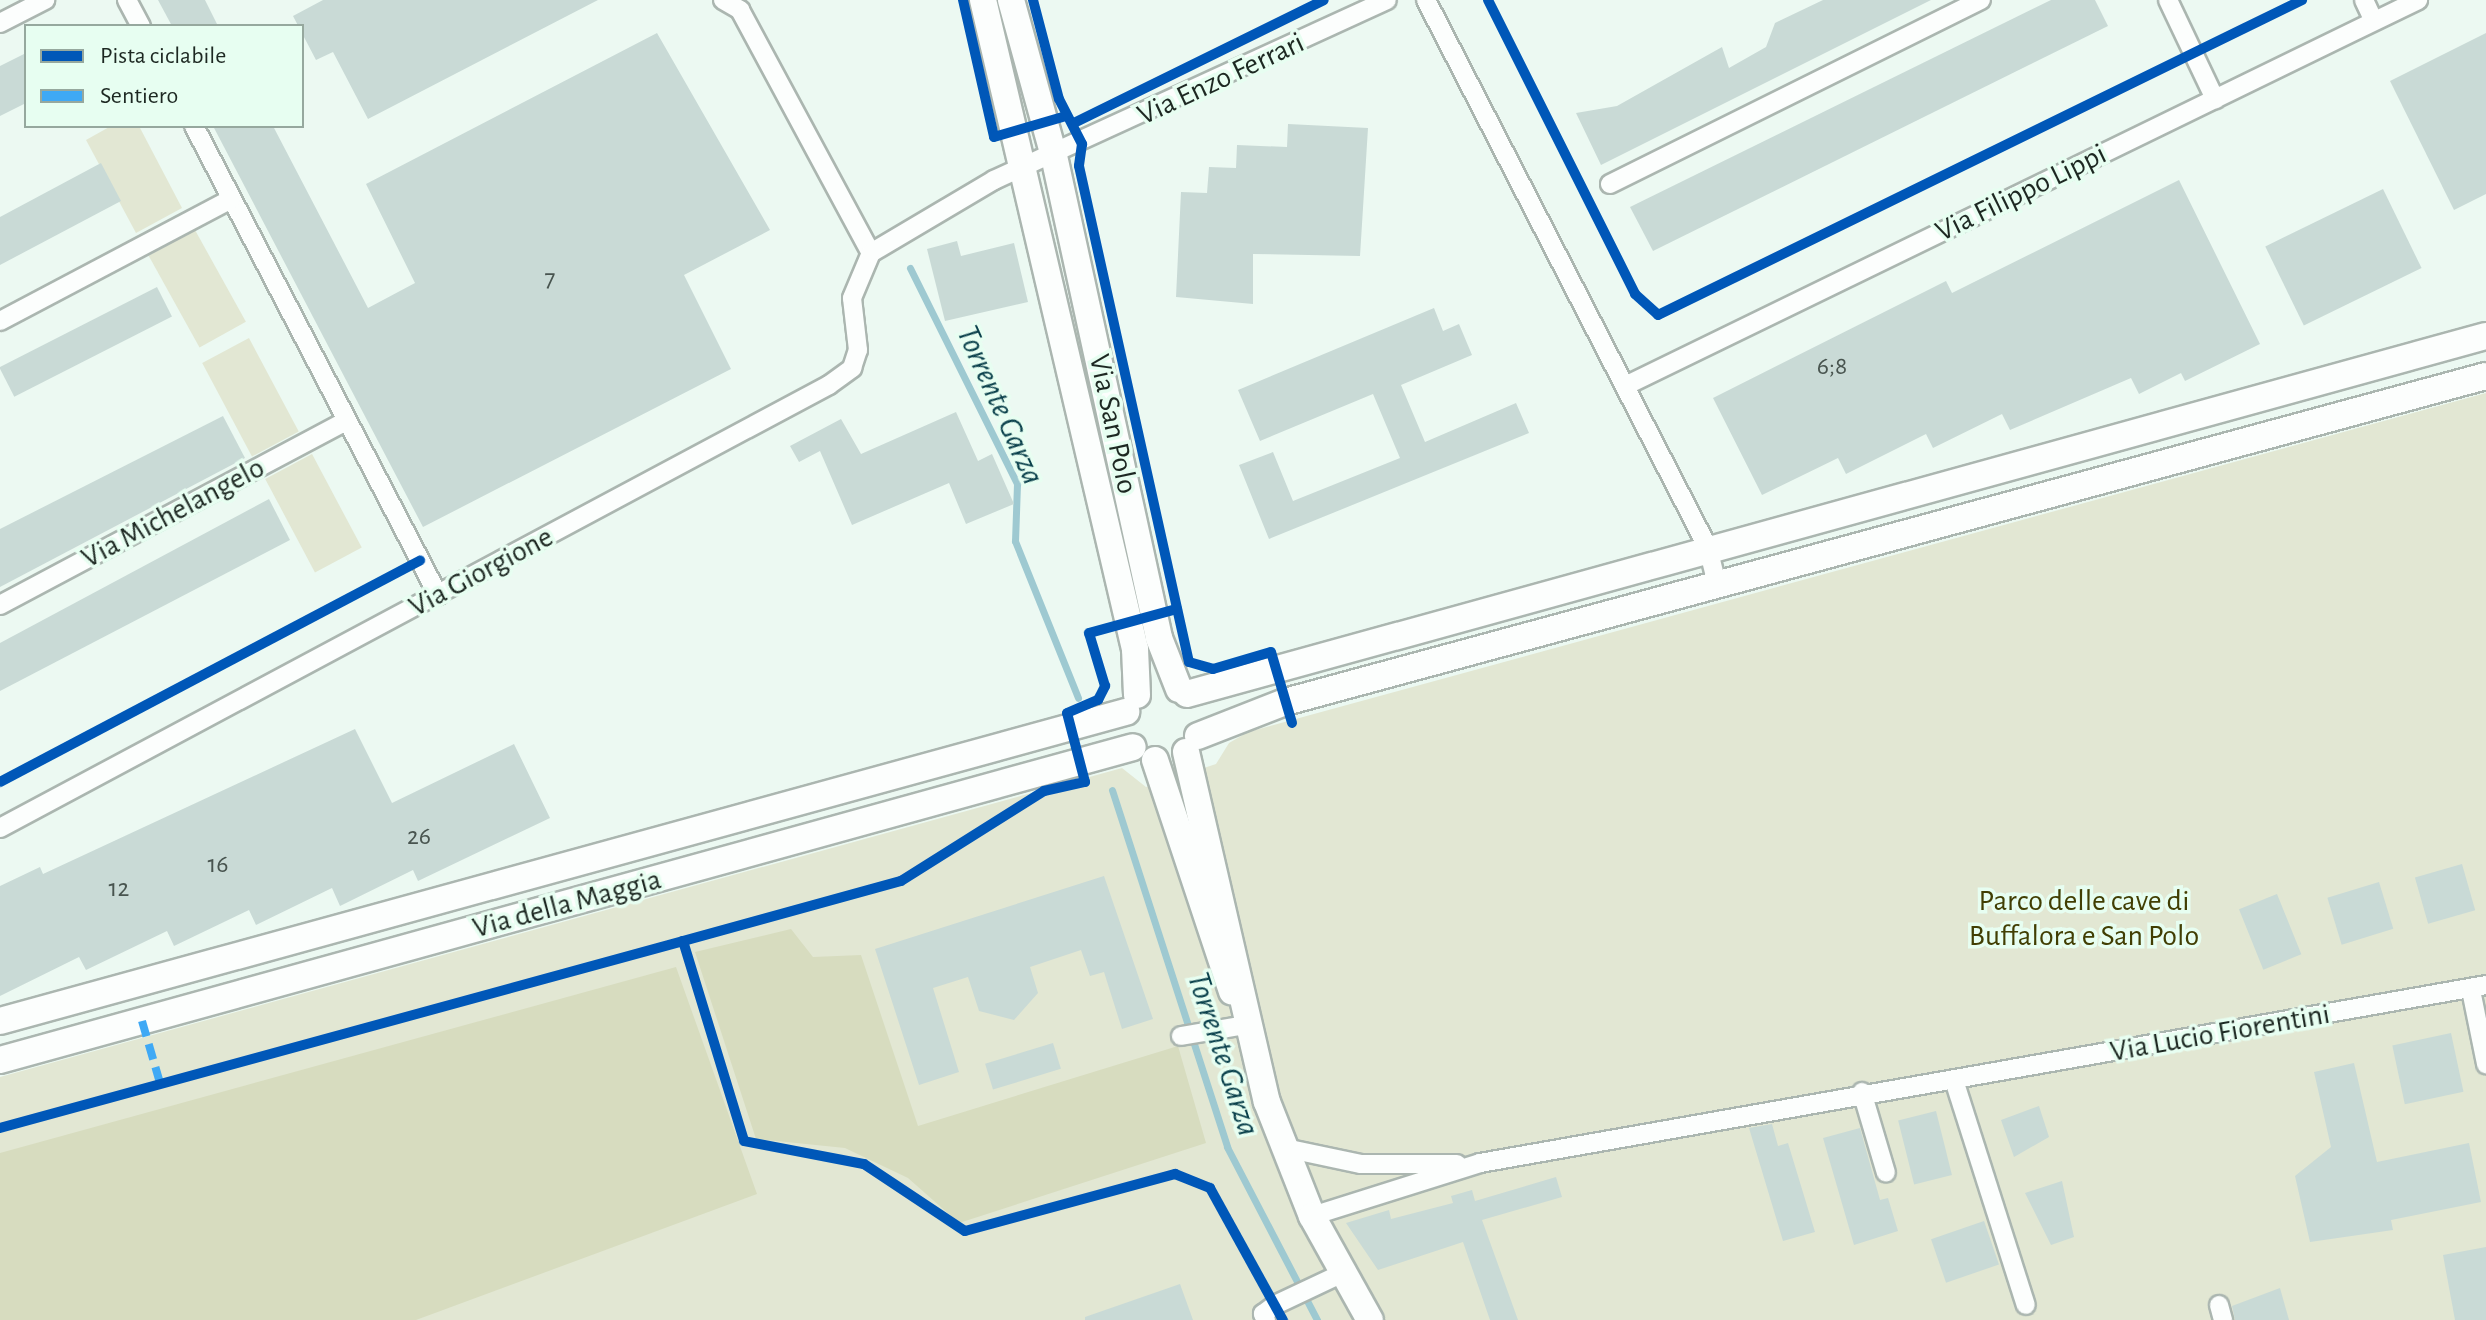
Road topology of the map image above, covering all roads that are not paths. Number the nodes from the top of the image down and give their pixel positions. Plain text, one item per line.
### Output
1 (45, 0) edge
2 (127, 0) edge
3 (723, 0) edge
4 (983, 0) edge
5 (1011, 0) edge
6 (1387, 0) edge
7 (1426, 0) edge
8 (1981, 0) edge
9 (2168, 0) edge
10 (2364, 0) edge
11 (2418, 0) edge
12 (2374, 21) junction
13 (0, 23) edge
14 (140, 24) edge
15 (2215, 99) junction
16 (195, 128) edge
17 (1054, 156) junction
18 (1024, 166) junction
19 (1610, 184) dead end
20 (231, 199) junction
21 (871, 253) junction
22 (0, 321) edge
23 (2486, 336) edge
24 (2486, 376) edge
25 (1625, 386) junction
26 (346, 421) junction
27 (1708, 548) junction
28 (1717, 585) junction
29 (438, 595) junction
30 (0, 605) edge
31 (1183, 692) junction
32 (1131, 703) junction
33 (1192, 744) junction
34 (1144, 754) junction
35 (0, 828) edge
36 (2479, 987) edge
37 (0, 1021) edge
38 (1246, 1025) junction
39 (1181, 1036) dead end
40 (0, 1060) edge
41 (2486, 1064) edge
42 (1954, 1080) junction
43 (1862, 1092) junction
44 (1285, 1148) junction
45 (1480, 1163) junction
46 (1886, 1173) dead end
47 (1312, 1216) junction
48 (1345, 1272) junction
49 (2026, 1305) dead end
50 (1266, 1320) edge
51 (1370, 1320) edge

1 - 13 street
2 - 14 street
3 - 21 street
4 - 18 street, Via San Polo
5 - 17 street, Via San Polo
6 - 17 street, Via Enzo Ferrari
7 - 25 street
8 - 19 street
9 - 15 street
10 - 12 street
11 - 12 street, Via Filippo Lippi
12 - 15 street, Via Filippo Lippi
15 - 25 street, Via Filippo Lippi
16 - 20 street
17 - 18 street
17 - 31 street, Via San Polo
18 - 21 street
18 - 32 street, Via San Polo
20 - 22 street
20 - 26 street
21 - 29 street, Via Giorgione
23 - 27 street
24 - 28 street
25 - 27 street
26 - 29 street
26 - 30 street, Via Michelangelo
27 - 28 street
27 - 31 street
28 - 33 street
29 - 35 street, Via Giorgione
31 - 32 street
31 - 33 street, Via San Polo
32 - 34 street, Via San Polo
32 - 37 street, Via della Maggia
33 - 34 street
33 - 38 street, Via San Polo
34 - 38 street, Via San Polo
34 - 40 street, Via della Maggia
36 - 41 street
36 - 42 street, Via Lucio Fiorentini
38 - 39 street
38 - 44 street, Via San Polo
42 - 43 street, Via Lucio Fiorentini
42 - 49 street
43 - 45 street, Via Lucio Fiorentini
43 - 46 street
44 - 45 street, Via Lucio Fiorentini
44 - 47 street, Via San Polo
45 - 47 street, Via Lucio Fiorentini
47 - 48 street, Via San Polo
48 - 50 street
48 - 51 street, Via San Polo

